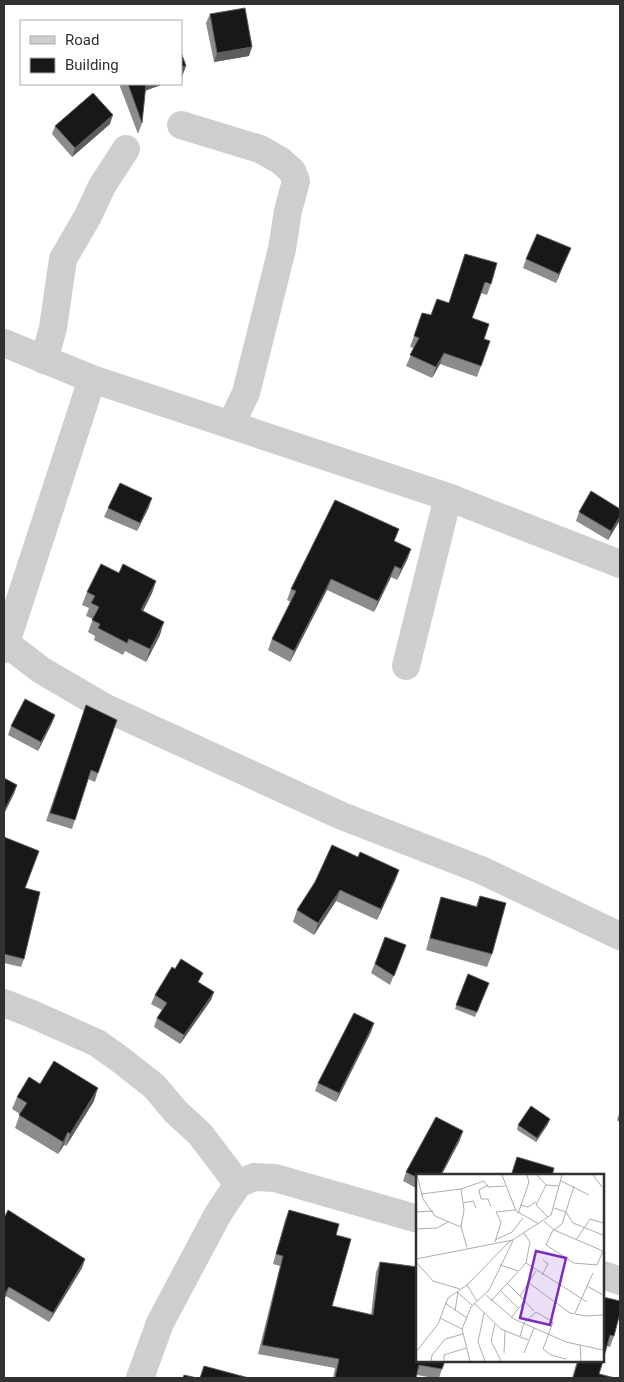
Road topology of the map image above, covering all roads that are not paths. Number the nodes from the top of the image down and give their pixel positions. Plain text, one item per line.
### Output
1 (181, 125) dead end
2 (126, 149) dead end
3 (4, 343) edge
4 (44, 360) junction
5 (92, 378) junction
6 (231, 424) junction
7 (448, 497) junction
8 (620, 564) edge
9 (5, 646) edge
10 (406, 666) dead end
11 (620, 936) edge
12 (7, 1012) edge
13 (238, 1184) junction
14 (416, 1218) edge
15 (604, 1275) edge
16 (620, 1281) edge
17 (140, 1378) edge

1 - 6 street
2 - 4 street
3 - 4 street
4 - 5 street
5 - 6 street
5 - 9 street
6 - 7 street
7 - 8 street
7 - 10 street
9 - 11 street
12 - 13 street
13 - 14 street
13 - 17 street
15 - 16 street

